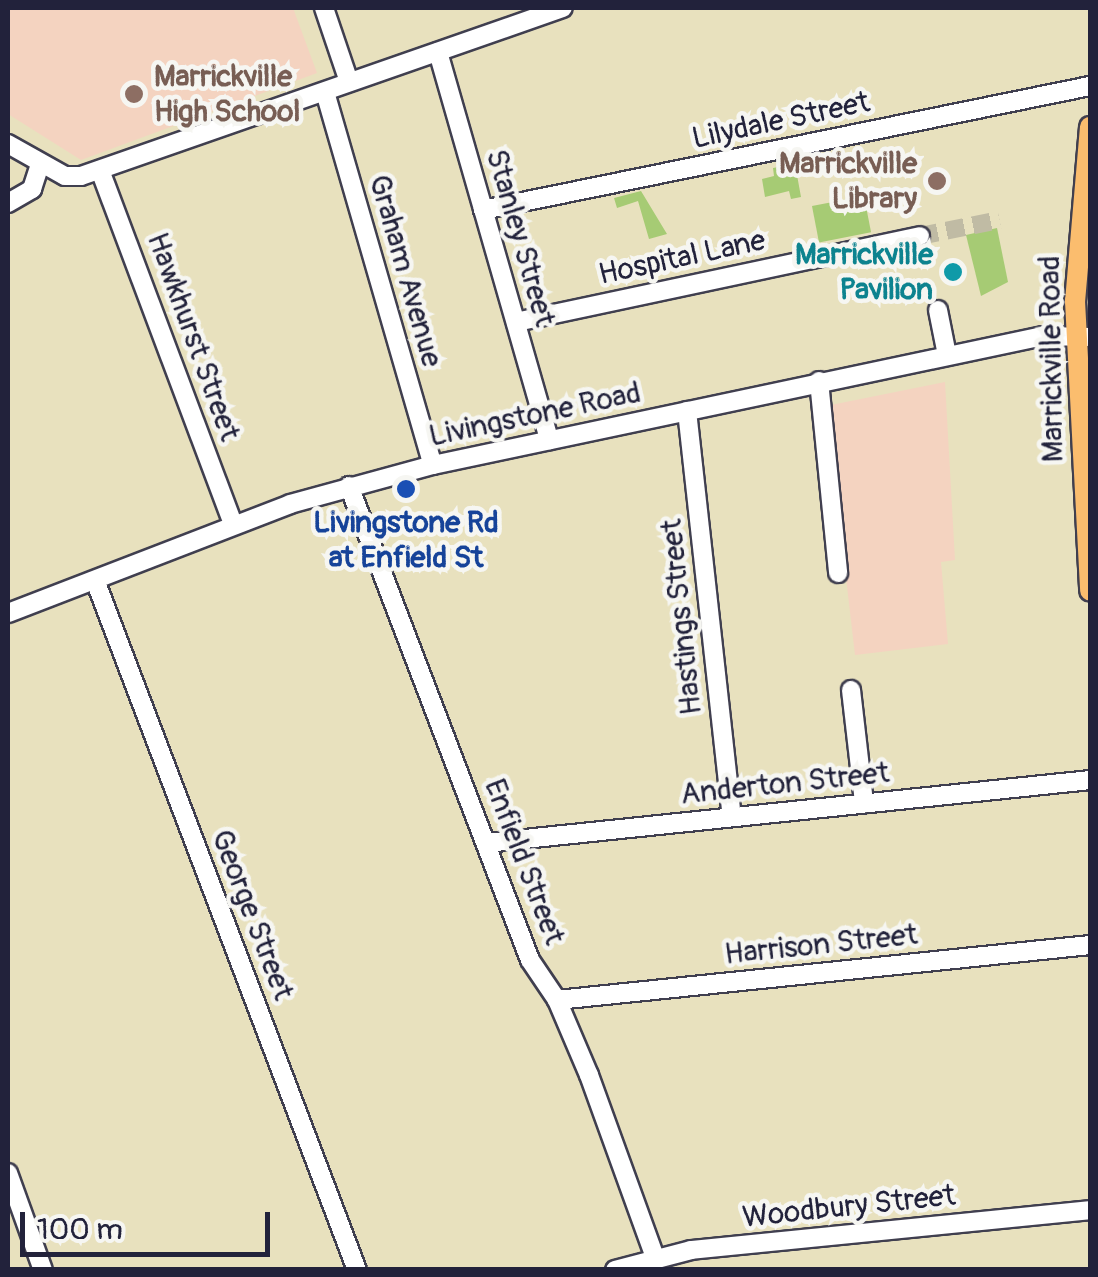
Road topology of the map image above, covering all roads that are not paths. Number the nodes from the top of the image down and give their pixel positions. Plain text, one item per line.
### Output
1 (324, 8) edge
2 (563, 8) edge
3 (438, 52) junction
4 (349, 82) junction
5 (1090, 86) edge
6 (325, 92) junction
7 (1090, 129) edge
8 (8, 144) edge
9 (40, 164) junction
10 (100, 170) junction
11 (8, 203) edge
12 (483, 210) junction
13 (920, 236) tunnel mouth
14 (938, 310) dead end
15 (516, 322) junction
16 (1084, 336) edge
17 (947, 355) junction
18 (819, 380) junction
19 (687, 410) junction
20 (550, 440) junction
21 (433, 464) junction
22 (349, 486) junction
23 (233, 524) junction
24 (838, 573) dead end
25 (95, 580) junction
26 (1090, 591) edge
27 (8, 612) edge
28 (851, 690) dead end
29 (1090, 780) edge
30 (864, 804) junction
31 (732, 817) junction
32 (486, 843) junction
33 (1090, 945) edge
34 (557, 1000) junction
35 (8, 1172) edge
36 (1090, 1210) edge
37 (654, 1255) junction
38 (43, 1270) edge
39 (357, 1270) edge
40 (615, 1270) edge

1 - 4 street
2 - 3 street
3 - 4 street
3 - 12 street, Stanley Street
4 - 6 street
5 - 12 street, Lilydale Street
6 - 10 street
6 - 21 street, Graham Avenue
7 - 16 main road, Marrickville Road
8 - 9 street
9 - 10 street
9 - 11 street
10 - 23 street, Hawkhurst Street
12 - 15 street, Stanley Street
13 - 15 street, Hospital Lane
14 - 17 street
15 - 20 street, Stanley Street
16 - 17 street, Livingstone Road
16 - 26 main road, Marrickville Road
17 - 18 street, Livingstone Road
18 - 19 street, Livingstone Road
18 - 24 street
19 - 20 street, Livingstone Road
19 - 31 street, Hastings Street
20 - 21 street, Livingstone Road
21 - 22 street, Livingstone Road
22 - 23 street, Livingstone Road
22 - 32 street, Enfield Street
23 - 25 street, Livingstone Road
25 - 27 street, Livingstone Road
25 - 39 street, George Street
28 - 30 street
29 - 30 street, Anderton Street
30 - 31 street, Anderton Street
31 - 32 street, Anderton Street
32 - 34 street, Enfield Street
33 - 34 street, Harrison Street
34 - 37 street, Enfield Street
35 - 38 street
36 - 37 street, Woodbury Street
37 - 40 street, Woodbury Street

